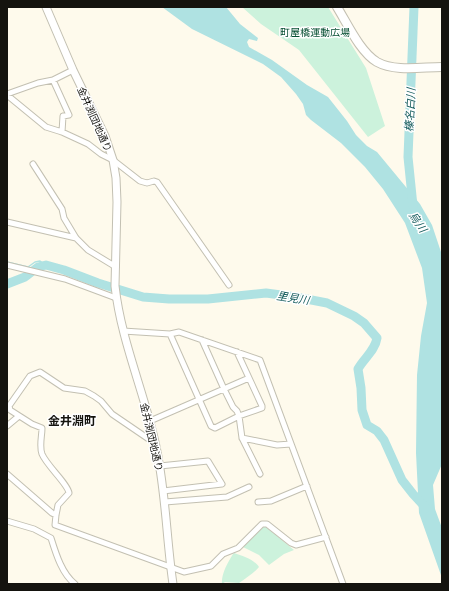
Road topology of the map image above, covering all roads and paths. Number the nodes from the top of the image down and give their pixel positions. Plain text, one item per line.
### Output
1 (46, 7) edge
2 (337, 7) edge
3 (442, 67) edge
4 (73, 70) junction
5 (53, 80) junction
6 (7, 94) edge
7 (62, 132) junction
8 (113, 160) junction
9 (33, 164) dead end
10 (7, 222) edge
11 (76, 238) junction
12 (7, 265) edge
13 (116, 267) junction
14 (229, 286) dead end
15 (116, 292) junction
16 (123, 331) junction
17 (170, 334) junction
18 (202, 340) junction
19 (237, 352) junction
20 (249, 378) junction
21 (224, 389) junction
22 (200, 400) junction
23 (8, 406) edge
24 (19, 416) junction
25 (239, 416) junction
26 (150, 421) junction
27 (7, 426) edge
28 (242, 438) junction
29 (156, 444) junction
30 (291, 444) junction
31 (160, 466) junction
32 (7, 474) edge
33 (260, 474) dead end
34 (307, 486) junction
35 (249, 487) dead end
36 (163, 491) junction
37 (165, 502) junction
38 (258, 502) dead end
39 (56, 514) junction
40 (7, 521) edge
41 (326, 537) junction
42 (170, 567) junction
43 (72, 583) edge
44 (173, 584) edge
45 (342, 584) edge

1 - 4 street, 金井渕団地通り
2 - 3 main road
4 - 5 street
4 - 8 street, 金井渕団地通り
5 - 6 street
5 - 7 street
6 - 7 street
7 - 8 street
8 - 13 street, 金井渕団地通り
8 - 14 street
9 - 11 street
10 - 11 street
11 - 13 street
12 - 15 street
13 - 15 street, 金井渕団地通り
15 - 16 street, 金井渕団地通り
16 - 17 street
16 - 26 street, 金井渕団地通り
17 - 18 street
17 - 22 street
18 - 19 street
18 - 21 street
19 - 20 street
19 - 30 street
20 - 21 street
20 - 25 street
21 - 22 street
21 - 25 street
22 - 25 street
22 - 26 street
23 - 24 street
23 - 29 street
24 - 27 street
24 - 39 street
25 - 28 street
26 - 29 street, 金井渕団地通り
28 - 30 street
28 - 33 street
29 - 31 street, 金井渕団地通り
30 - 34 street
31 - 36 street, 金井渕団地通り
31 - 36 street
32 - 39 street
34 - 38 street
34 - 41 street
35 - 37 street
36 - 37 street, 金井渕団地通り
37 - 42 street, 金井渕団地通り
39 - 42 street
40 - 43 street
41 - 42 street
41 - 45 street
42 - 44 street, 金井渕団地通り

